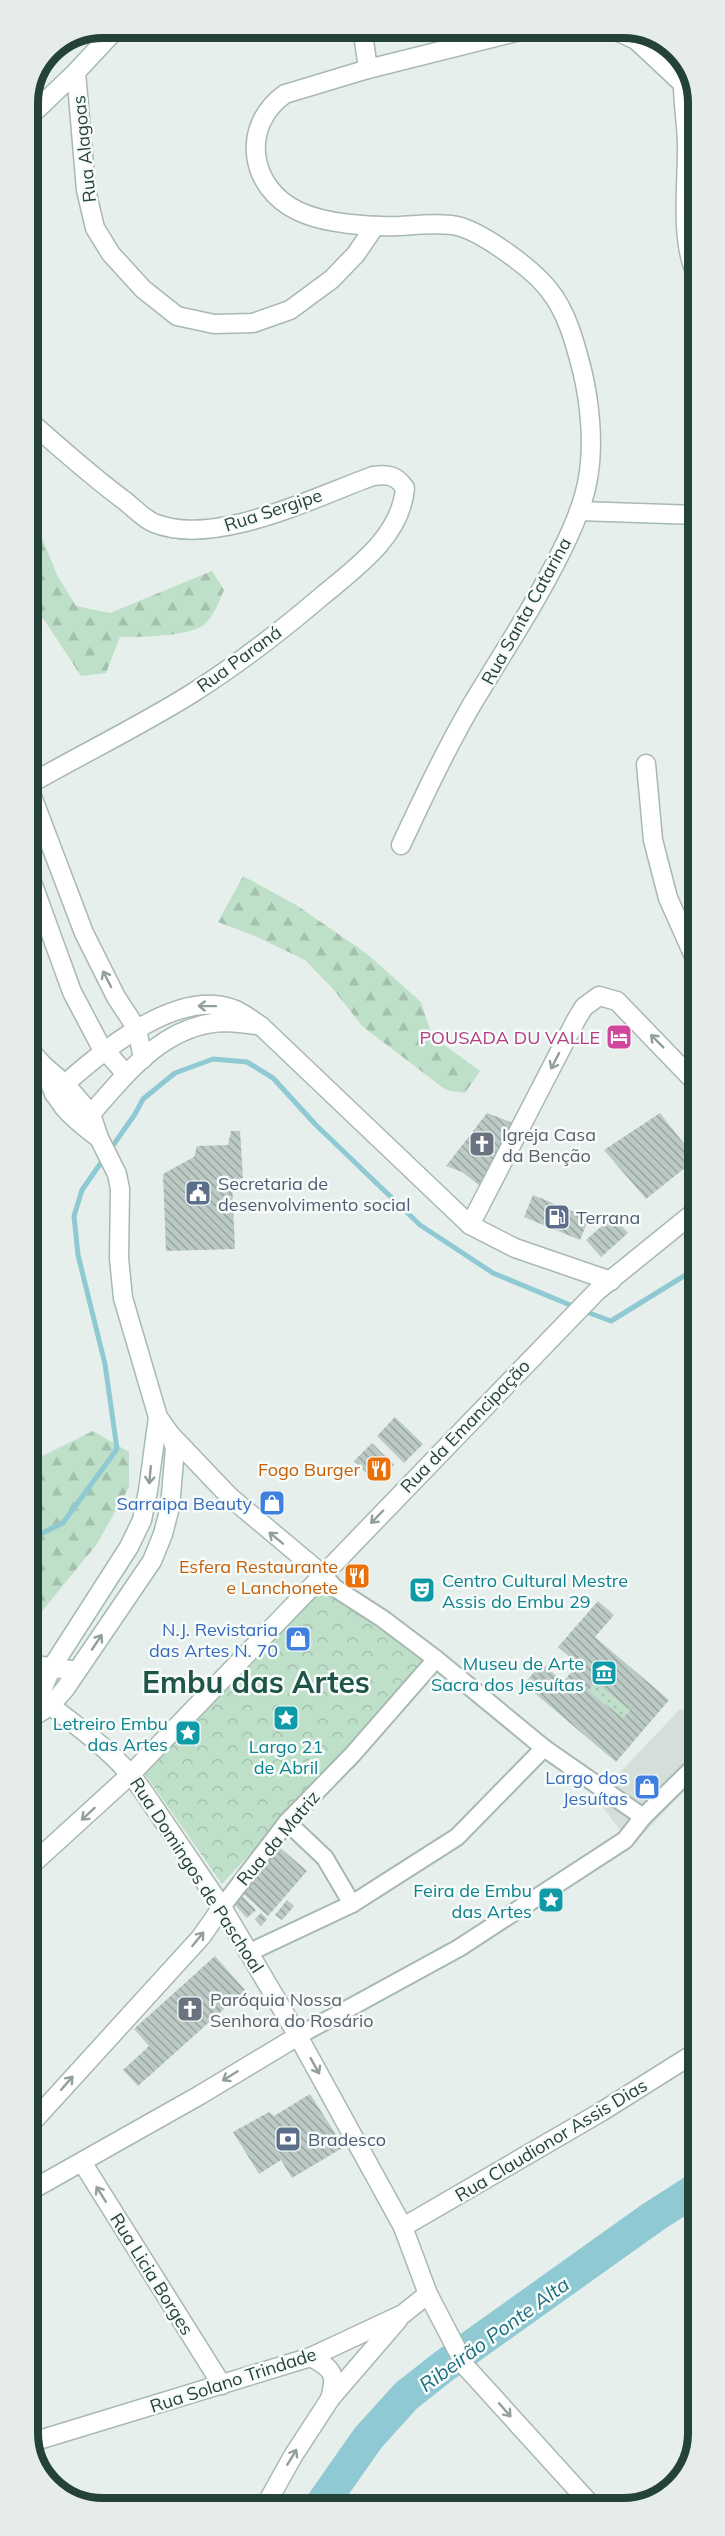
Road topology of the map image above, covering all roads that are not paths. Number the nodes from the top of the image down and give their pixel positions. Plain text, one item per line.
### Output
1 (108, 38) edge
2 (364, 38) edge
3 (492, 38) edge
4 (634, 39) edge
5 (368, 69) junction
6 (76, 72) junction
7 (682, 76) edge
8 (681, 83) junction
9 (38, 108) edge
10 (375, 226) junction
11 (688, 243) edge
12 (38, 429) edge
13 (405, 488) joint
14 (579, 511) junction
15 (688, 515) edge
16 (646, 764) dead end
17 (38, 778) edge
18 (38, 811) edge
19 (401, 844) dead end
20 (38, 901) edge
21 (688, 943) edge
22 (261, 1026) junction
23 (137, 1029) junction
24 (106, 1052) junction
25 (143, 1059) junction
26 (38, 1060) edge
27 (126, 1074) junction
28 (688, 1074) edge
29 (59, 1089) junction
30 (86, 1119) junction
31 (688, 1217) edge
32 (470, 1225) junction
33 (604, 1286) junction
34 (158, 1417) junction
35 (170, 1434) junction
36 (322, 1574) junction
37 (436, 1659) junction
38 (38, 1665) edge
39 (52, 1667) junction
40 (77, 1671) junction
41 (45, 1707) edge
42 (543, 1748) junction
43 (688, 1773) edge
44 (131, 1774) junction
45 (643, 1817) junction
46 (287, 1822) junction
47 (38, 1859) edge
48 (352, 1904) junction
49 (222, 1907) junction
50 (248, 1953) junction
51 (298, 2036) junction
52 (688, 2057) edge
53 (38, 2116) edge
54 (82, 2162) junction
55 (38, 2186) edge
56 (403, 2227) junction
57 (428, 2294) junction
58 (403, 2314) junction
59 (310, 2357) junction
60 (222, 2385) junction
61 (330, 2399) junction
62 (38, 2438) edge
63 (270, 2498) edge
64 (585, 2498) edge

1 - 6 street
2 - 5 street
3 - 5 street, Rua Santa Catarina
4 - 8 street
5 - 10 street, Rua Santa Catarina
6 - 9 street
6 - 10 street, Rua Alagoas
7 - 8 street
8 - 11 street
10 - 14 street, Rua Santa Catarina
12 - 13 street, Rua Sergipe
13 - 17 street, Rua Paraná
14 - 15 street
14 - 19 street, Rua Santa Catarina
16 - 21 street
23 -> 18 street
20 - 24 street
22 -> 23 street
22 - 25 street
22 - 32 street
23 - 24 street
23 - 25 street
24 - 27 street
24 - 29 street
25 - 27 street
26 - 29 street
27 - 30 street
28 -> 32 street
29 - 30 street
30 - 34 street
31 - 33 street, Rua da Emancipação
32 - 33 street
33 -> 36 street, Rua da Emancipação
34 - 35 street
34 -> 39 street
36 -> 35 street
40 -> 35 street
36 - 37 street
36 - 44 street, Rua da Emancipação
37 - 42 street
37 - 46 street, Rua da Matriz
38 - 39 street
39 - 40 street
39 - 41 street
40 - 41 street
41 - 44 street, Rua Domingos de Paschoal
42 - 45 street
42 - 48 street
43 - 45 street
44 -> 47 street, Rua da Emancipação
44 - 49 street, Rua Domingos de Paschoal
45 - 51 street
46 - 48 street
46 - 49 street, Rua da Matriz
48 - 50 street
49 - 50 street, Rua Domingos de Paschoal
53 -> 49 street, Rua da Matriz
50 - 51 street, Rua Domingos de Paschoal
51 -> 54 street
51 -> 56 street, Rua Domingos de Paschoal
52 - 56 street, Rua Claudionor Assis Dias
54 - 55 street
60 -> 54 street, Rua Licia Borges
56 - 57 street, Rua Domingos de Paschoal
57 - 58 street, Rua Solano Trindade
57 -> 64 street, Rua Domingos de Paschoal
58 - 59 street, Rua Solano Trindade
58 - 61 street
59 - 60 street, Rua Solano Trindade
59 - 61 street
60 - 62 street, Rua Solano Trindade
63 -> 61 street

